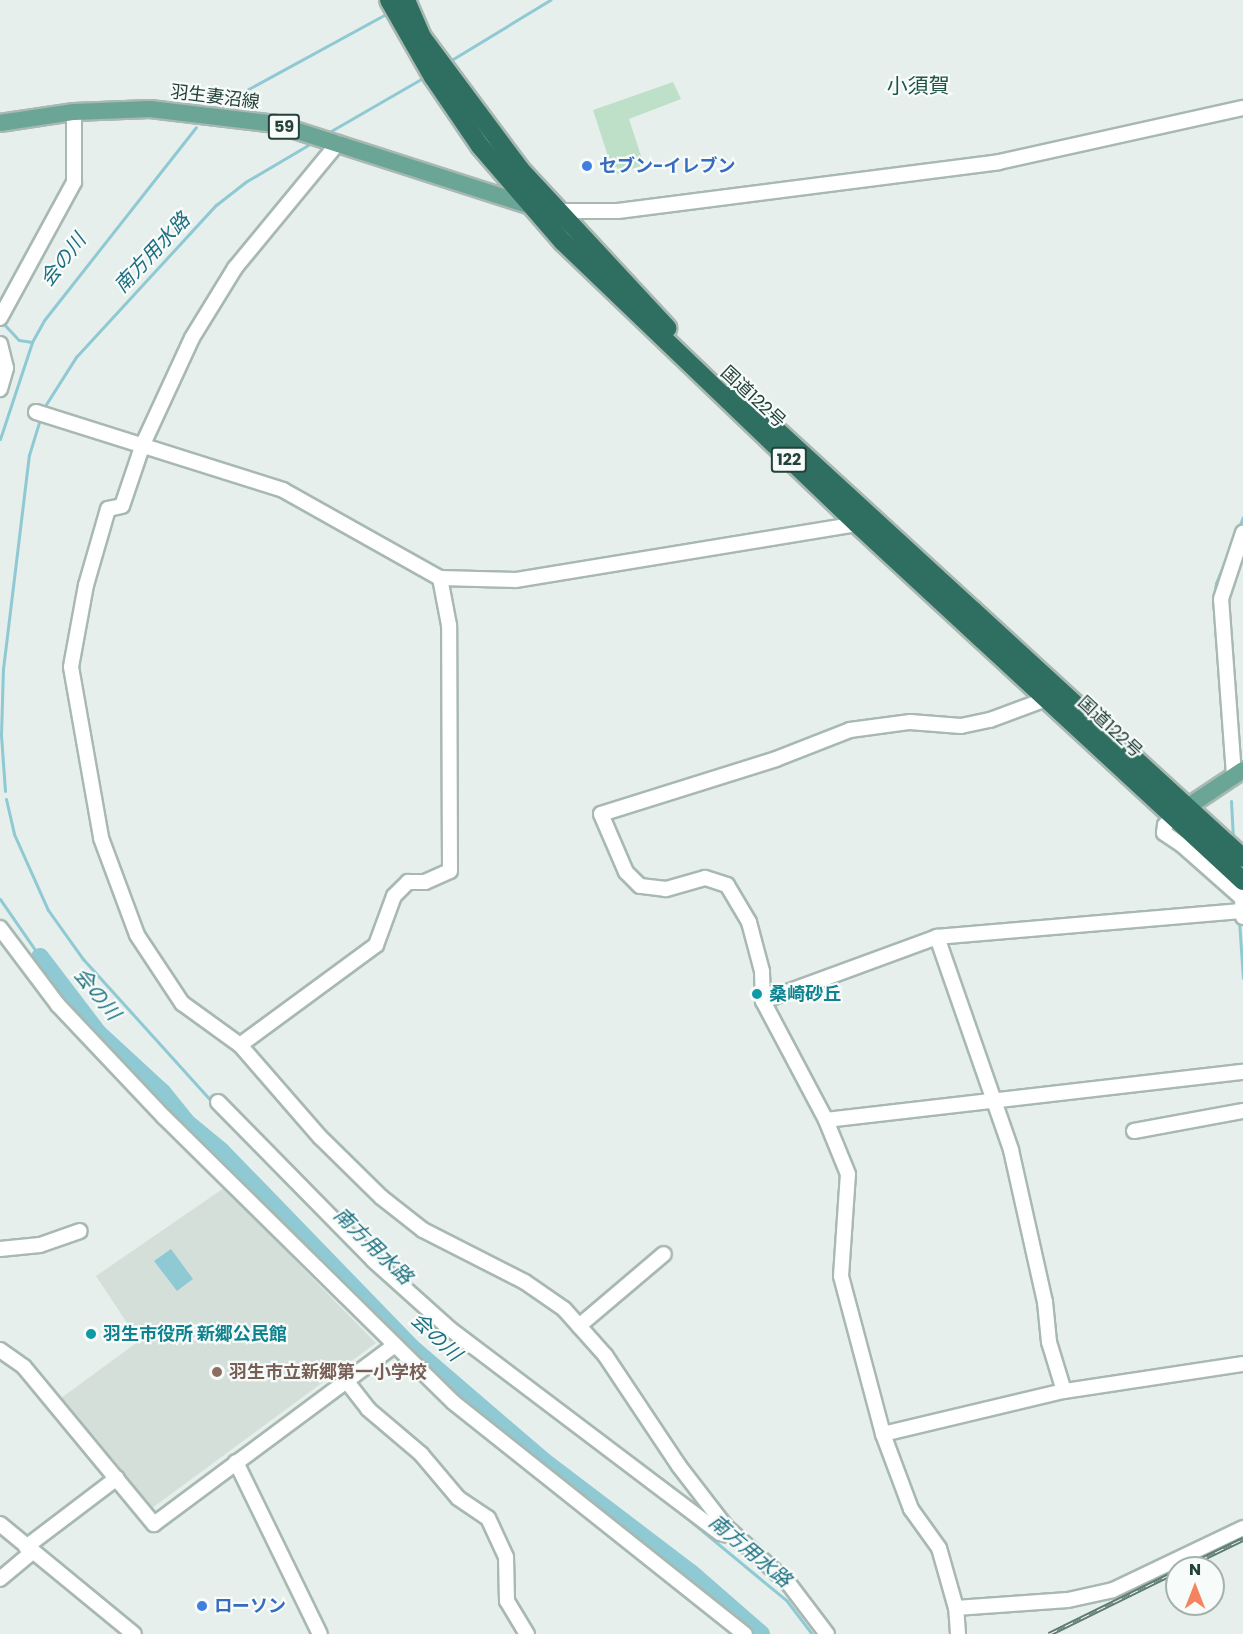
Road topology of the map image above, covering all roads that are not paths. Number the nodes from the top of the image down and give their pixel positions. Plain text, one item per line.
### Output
1 (389, 0) edge
2 (406, 0) edge
3 (1243, 108) edge
4 (74, 112) junction
5 (0, 123) edge
6 (338, 143) junction
7 (529, 206) junction
8 (556, 211) junction
9 (0, 318) edge
10 (0, 344) edge
11 (2, 363) edge
12 (0, 389) edge
13 (36, 412) dead end
14 (143, 444) junction
15 (857, 524) junction
16 (1243, 533) edge
17 (440, 578) junction
18 (1049, 698) junction
19 (1238, 772) edge
20 (1180, 812) junction
21 (1243, 858) edge
22 (1243, 881) edge
23 (1243, 911) edge
24 (1243, 917) edge
25 (0, 928) edge
26 (937, 936) junction
27 (763, 1000) junction
28 (240, 1045) junction
29 (1243, 1072) edge
30 (994, 1099) junction
31 (218, 1102) dead end
32 (1243, 1111) edge
33 (826, 1120) junction
34 (1134, 1131) dead end
35 (80, 1231) dead end
36 (0, 1249) edge
37 (664, 1254) dead end
38 (579, 1326) junction
39 (394, 1346) junction
40 (0, 1350) edge
41 (1243, 1364) edge
42 (348, 1383) junction
43 (1064, 1391) junction
44 (883, 1434) junction
45 (236, 1462) junction
46 (117, 1478) junction
47 (0, 1524) edge
48 (1243, 1528) edge
49 (737, 1537) junction
50 (29, 1550) junction
51 (0, 1579) edge
52 (956, 1608) junction
53 (135, 1634) edge
54 (320, 1634) edge
55 (527, 1634) edge
56 (745, 1634) edge
57 (827, 1634) edge
58 (958, 1634) edge

1 - 7 highway, 国道122号 / 122
2 - 8 highway, 国道122号 / 122
3 - 8 street
4 - 5 main road, 羽生妻沼線 / 59
4 - 6 main road, 羽生妻沼線 / 59
4 - 9 street
6 - 7 main road, 羽生妻沼線 / 59
6 - 14 street
7 - 8 main road, 羽生妻沼線 / 59
7 - 15 highway, 国道122号 / 122
8 - 20 highway, 国道122号 / 122
10 - 11 street
11 - 12 street
13 - 14 street
14 - 17 street
14 - 28 street
15 - 17 street
15 - 18 highway, 国道122号 / 122
16 - 19 street
17 - 28 street
18 - 20 highway, 国道122号 / 122
18 - 27 street
19 - 20 main road
20 - 21 highway, 国道122号 / 122
20 - 22 highway, 国道122号 / 122
20 - 23 street
23 - 24 street
23 - 26 street
25 - 39 street
26 - 27 street
26 - 30 street
27 - 33 street
28 - 38 street
29 - 30 street
30 - 33 street
30 - 43 street
31 - 49 street
32 - 34 street
33 - 44 street
35 - 36 street
37 - 38 street
38 - 49 street
39 - 42 street
39 - 56 street
40 - 46 street
41 - 43 street
42 - 45 street
42 - 55 street
43 - 44 street
44 - 52 street
45 - 46 street
45 - 54 street
46 - 50 street
47 - 50 street
48 - 52 street
49 - 57 street
50 - 51 street
50 - 53 street
52 - 58 street

